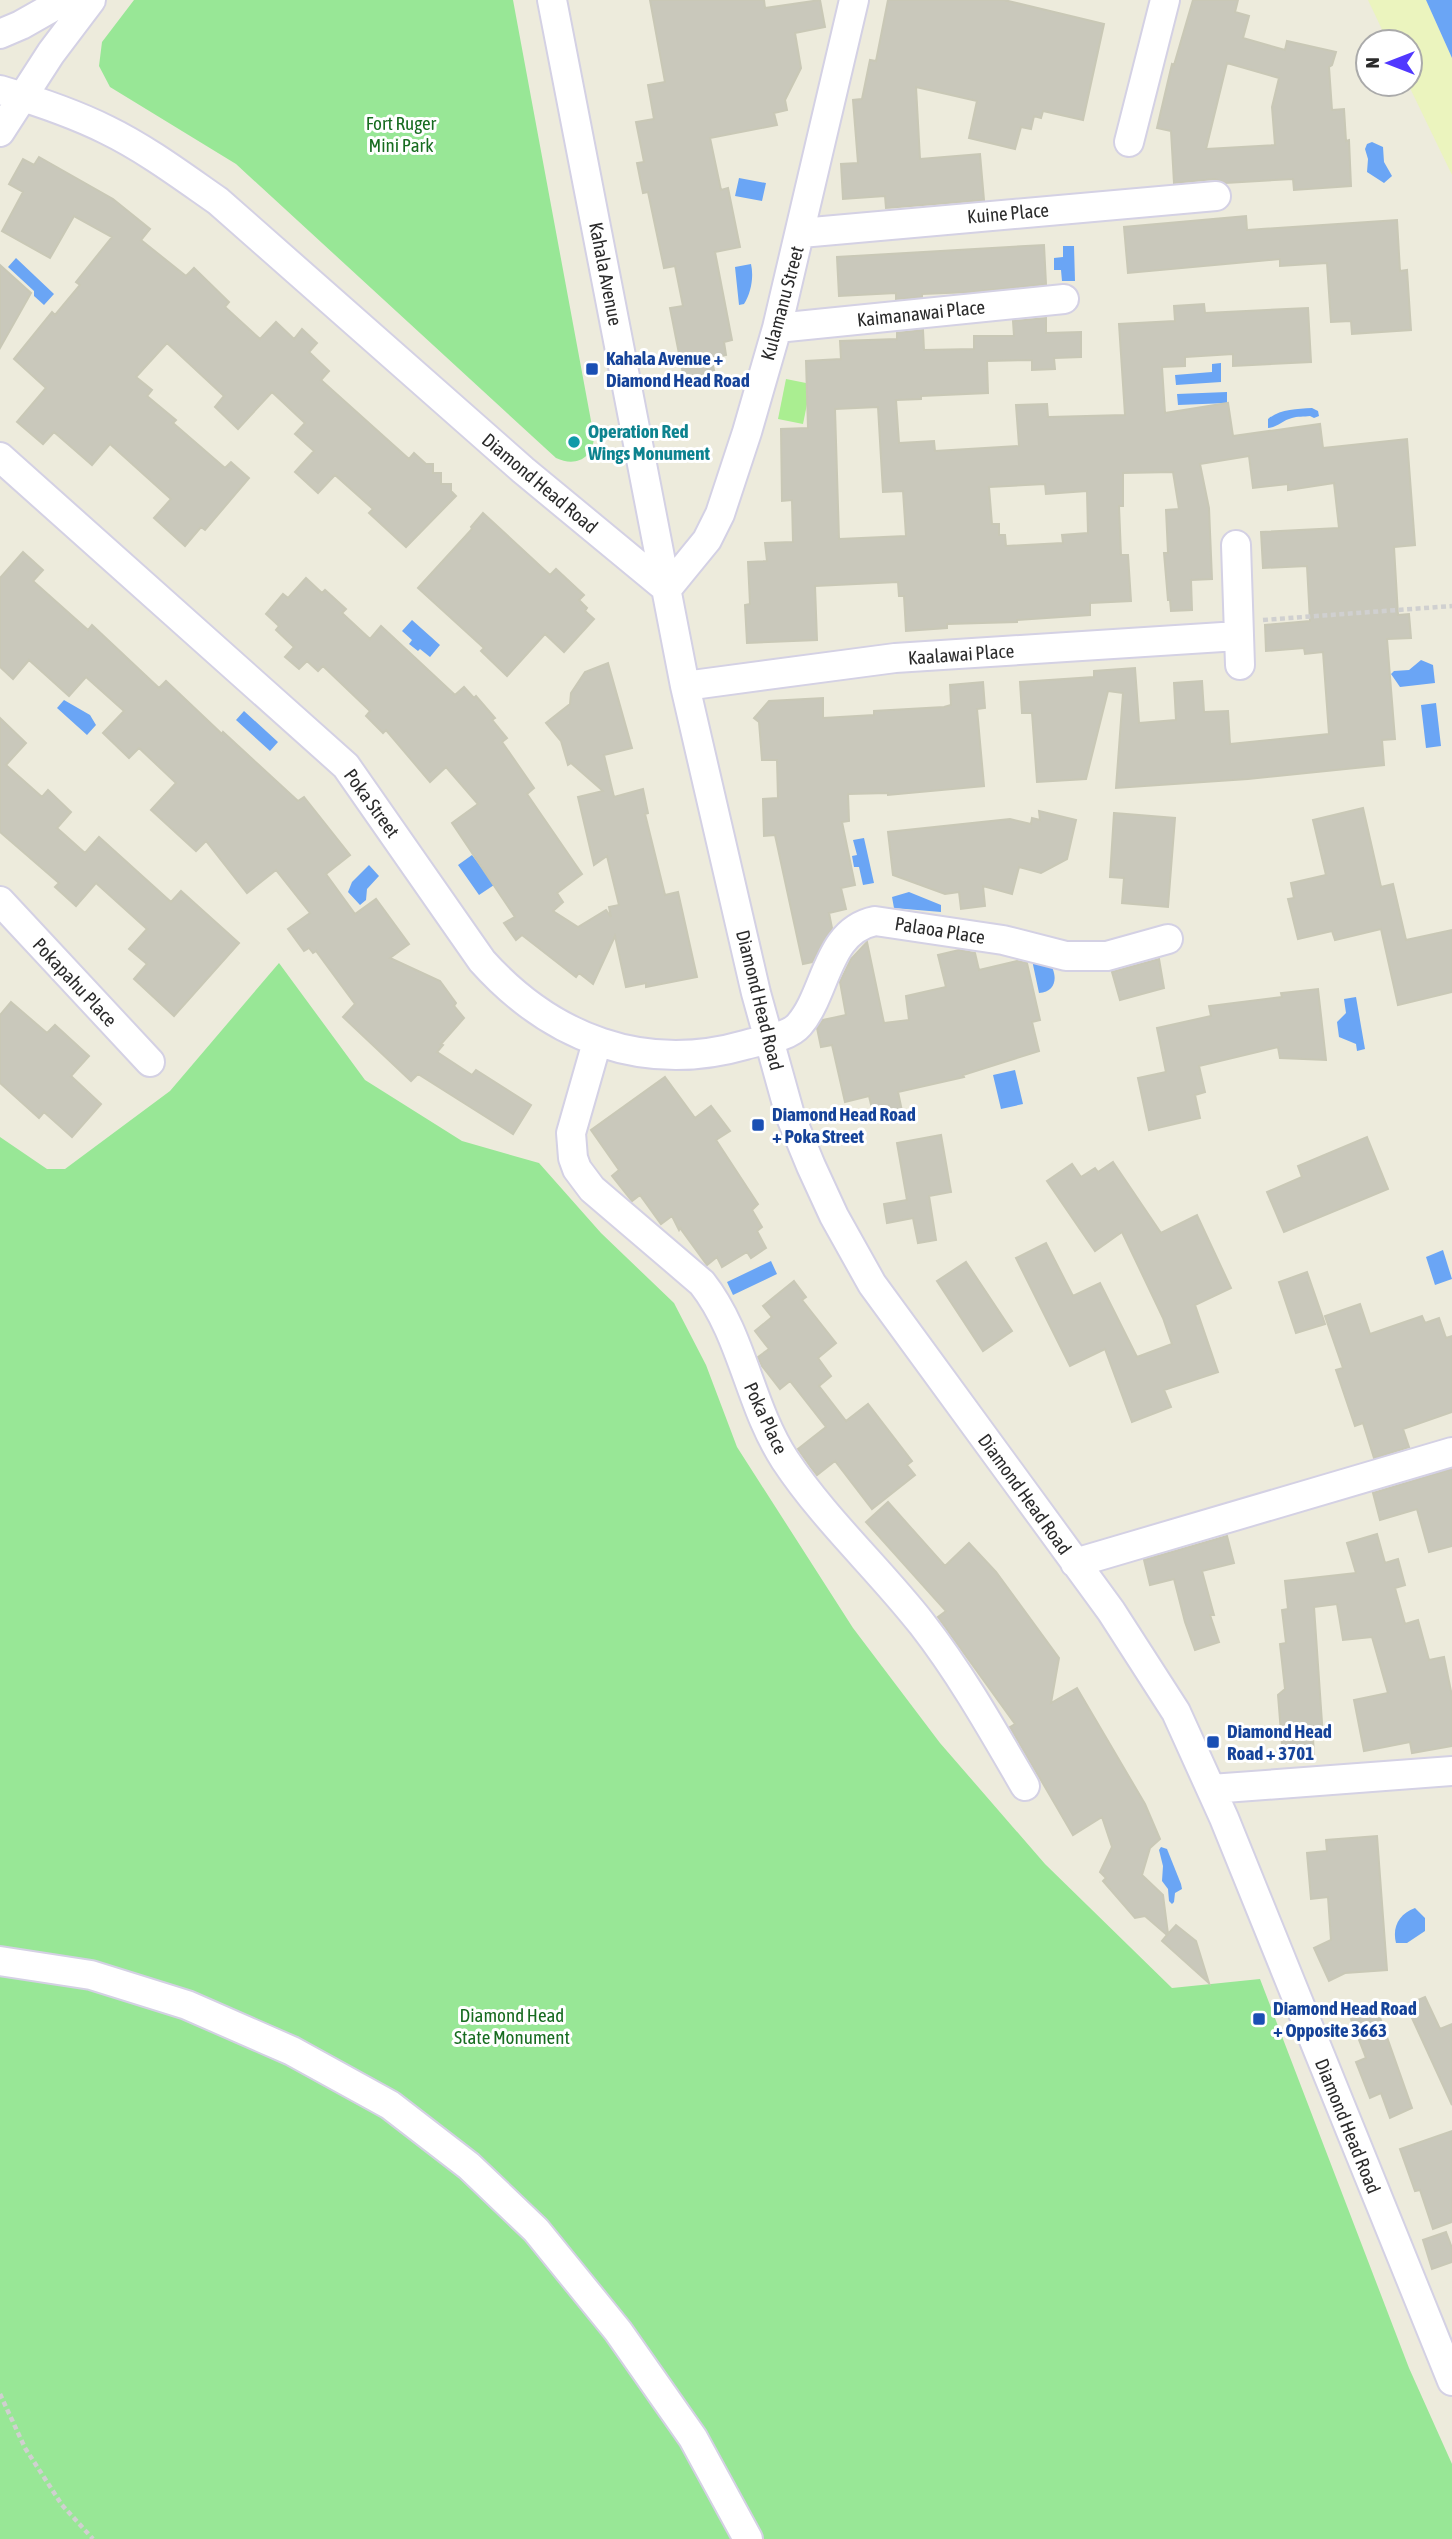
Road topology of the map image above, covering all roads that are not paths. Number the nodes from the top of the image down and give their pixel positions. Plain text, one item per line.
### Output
1 (65, 0) edge
2 (91, 0) edge
3 (552, 0) edge
4 (854, 0) edge
5 (1165, 0) edge
6 (0, 34) edge
7 (11, 93) edge
8 (0, 132) edge
9 (1129, 142) dead end
10 (1216, 196) dead end
11 (801, 233) junction
12 (1064, 299) dead end
13 (777, 328) junction
14 (0, 457) edge
15 (1236, 545) dead end
16 (667, 589) junction
17 (1238, 629) junction
18 (1240, 665) dead end
19 (685, 686) junction
20 (0, 901) edge
21 (1168, 939) dead end
22 (768, 1038) junction
23 (597, 1042) junction
24 (150, 1062) dead end
25 (1452, 1452) edge
26 (1075, 1563) junction
27 (1452, 1771) edge
28 (1025, 1786) dead end
29 (1211, 1789) junction
30 (0, 1961) edge
31 (1449, 2360) edge
32 (748, 2539) edge

1 - 6 street
2 - 7 street
3 - 16 street, Kahala Avenue
4 - 11 street, Kulamanu Street
5 - 9 street
7 - 8 street
7 - 16 street, Diamond Head Road
10 - 11 street, Kuine Place
11 - 13 street, Kulamanu Street
12 - 13 street, Kaimanawai Place
13 - 16 street, Kulamanu Street
14 - 23 street, Poka Street
15 - 17 street
16 - 19 street, Diamond Head Road
17 - 18 street
17 - 19 street, Kaalawai Place
19 - 22 street, Diamond Head Road
20 - 24 street, Pokapahu Place
21 - 22 street, Palaoa Place
22 - 23 street, Poka Street
22 - 26 street, Diamond Head Road
23 - 28 street, Poka Place
25 - 26 street
26 - 29 street, Diamond Head Road
27 - 29 street
29 - 31 street, Diamond Head Road
30 - 32 street

